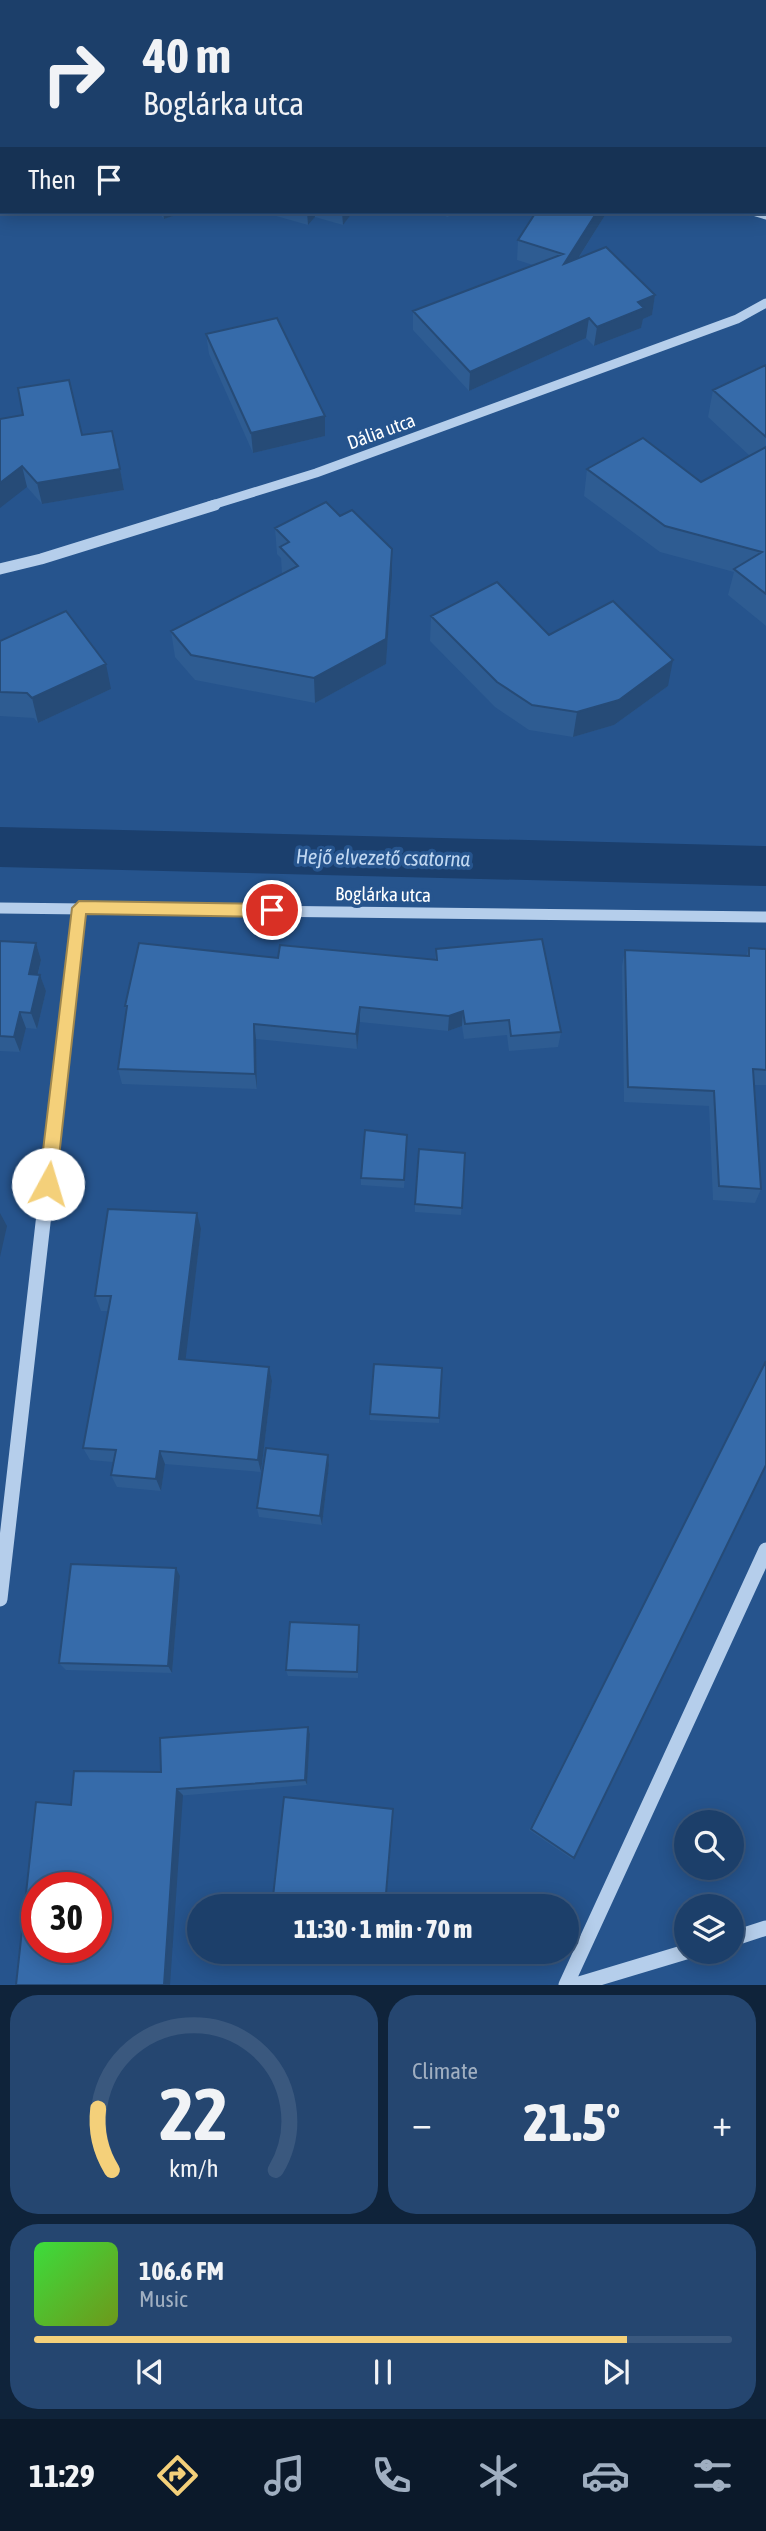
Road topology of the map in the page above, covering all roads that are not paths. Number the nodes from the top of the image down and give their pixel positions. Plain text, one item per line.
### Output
1 (766, 303) edge
2 (0, 569) edge
3 (0, 908) edge
4 (79, 908) junction
5 (766, 916) edge
6 (766, 1550) edge
7 (0, 1599) edge
8 (766, 1928) edge
9 (744, 1935) edge
10 (674, 1956) edge
11 (566, 1985) edge
12 (576, 1985) edge

1 - 2 street, Dália utca
3 - 4 street, Boglárka utca
4 - 5 street, Boglárka utca
4 - 7 street
6 - 11 street
8 - 9 street
10 - 12 street

